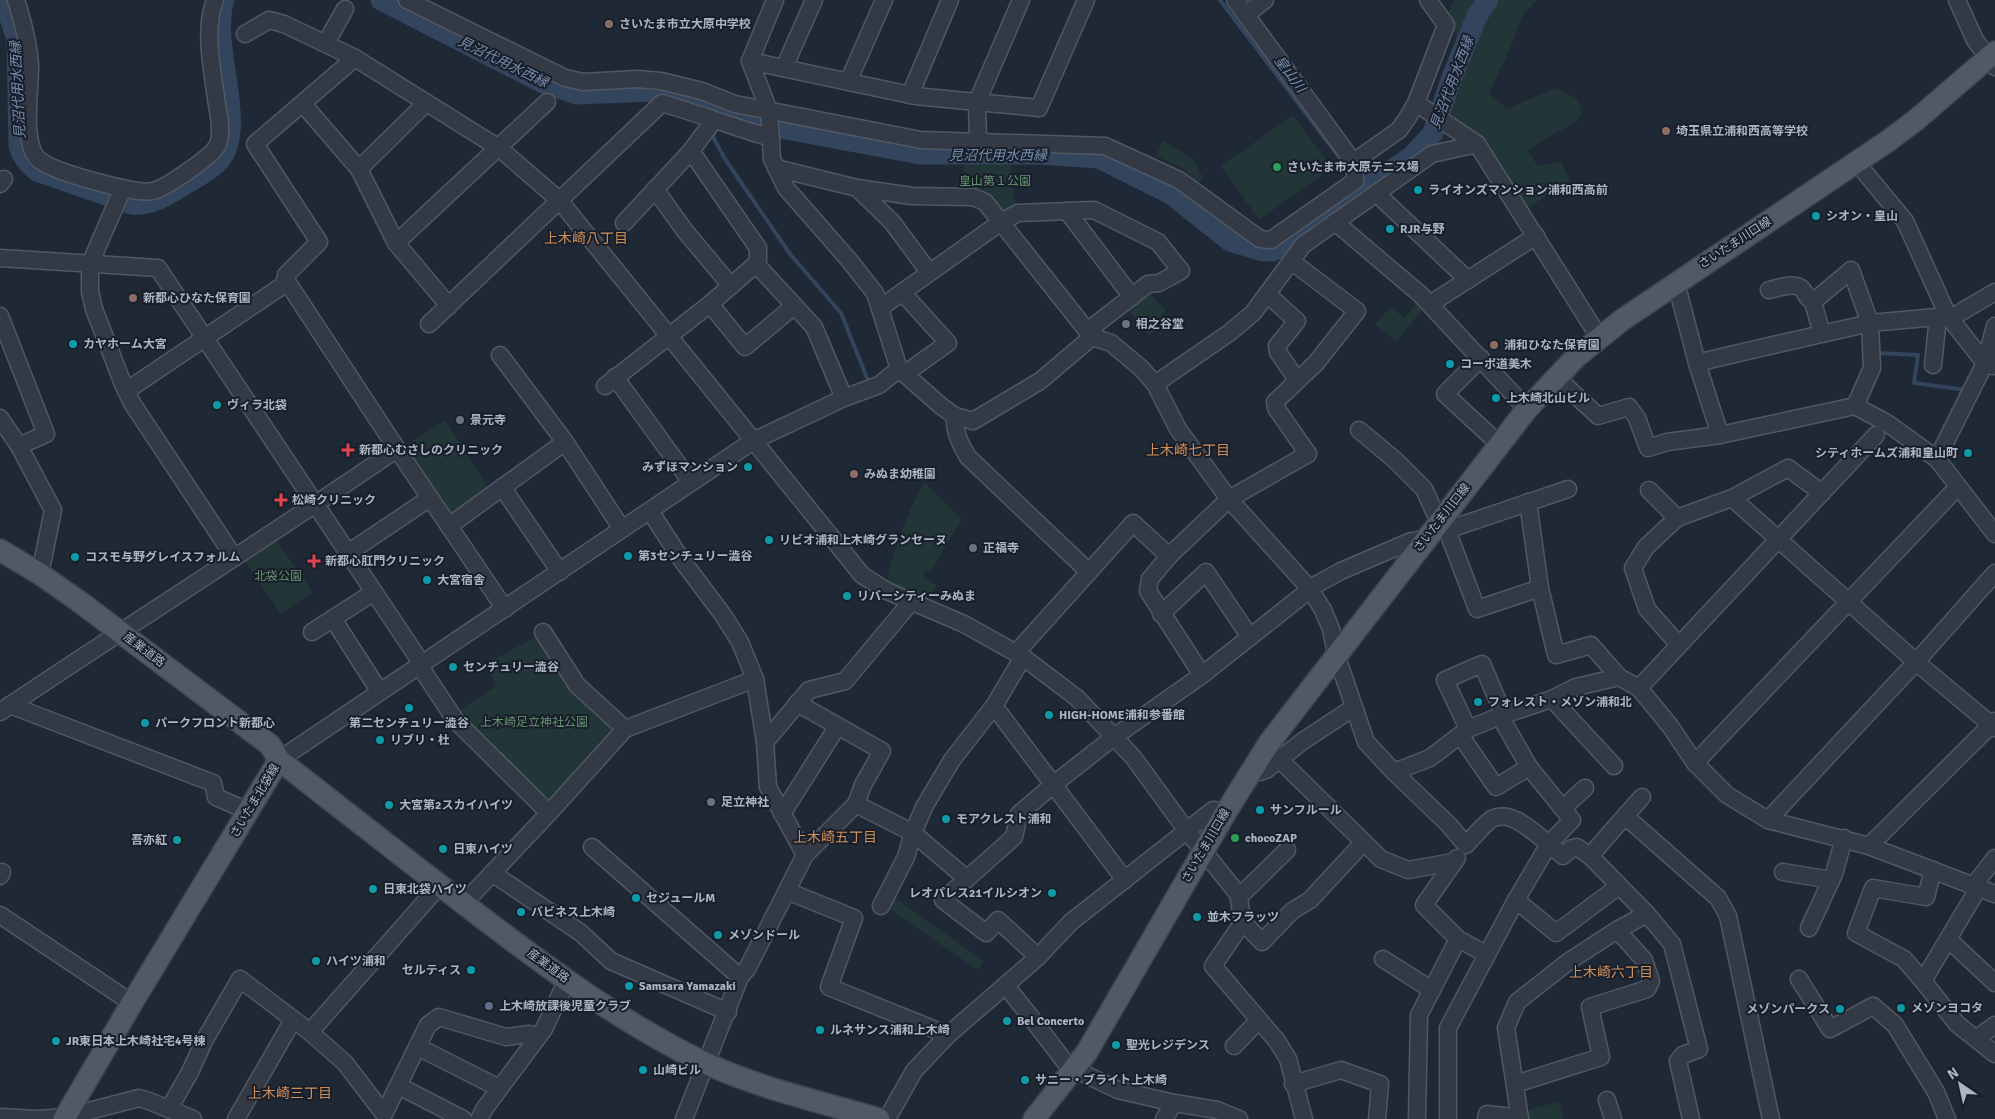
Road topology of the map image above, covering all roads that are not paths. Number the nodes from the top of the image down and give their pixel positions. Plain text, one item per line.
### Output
1 (16, 0) edge
2 (215, 0) edge
3 (407, 0) edge
4 (775, 0) edge
5 (814, 0) edge
6 (884, 0) edge
7 (950, 0) edge
8 (1021, 0) edge
9 (1086, 0) edge
10 (1235, 0) edge
11 (1264, 0) edge
12 (1428, 0) edge
13 (1956, 0) edge
14 (345, 9) dead end
15 (1246, 15) junction
16 (245, 34) dead end
17 (326, 43) junction
18 (355, 58) junction
19 (1993, 59) edge
20 (750, 61) junction
21 (784, 68) junction
22 (848, 82) junction
23 (910, 95) junction
24 (547, 102) dead end
25 (977, 102) junction
26 (426, 103) junction
27 (303, 104) junction
28 (1421, 105) junction
29 (769, 111) junction
30 (709, 118) junction
31 (771, 138) junction
32 (978, 142) junction
33 (1477, 144) junction
34 (499, 148) junction
35 (691, 151) junction
36 (1355, 161) junction
37 (1857, 163) junction
38 (776, 168) junction
39 (359, 169) junction
40 (123, 188) junction
41 (857, 188) junction
42 (656, 189) junction
43 (1376, 193) junction
44 (559, 200) junction
45 (1067, 211) junction
46 (1001, 222) junction
47 (1336, 222) junction
48 (624, 223) dead end
49 (1536, 236) junction
50 (396, 243) junction
51 (0, 258) edge
52 (1291, 261) junction
53 (90, 264) junction
54 (756, 264) junction
55 (929, 272) junction
56 (286, 280) junction
57 (1468, 280) junction
58 (1672, 284) junction
59 (731, 286) junction
60 (1769, 290) dead end
61 (902, 292) junction
62 (1995, 292) edge
63 (1267, 294) junction
64 (1132, 297) junction
65 (1814, 302) junction
66 (710, 304) junction
67 (1430, 304) junction
68 (449, 306) junction
69 (794, 306) junction
70 (880, 308) junction
71 (0, 316) edge
72 (1943, 316) junction
73 (1870, 323) junction
74 (429, 324) dead end
75 (1995, 326) edge
76 (1822, 334) junction
77 (669, 335) junction
78 (206, 337) junction
79 (1092, 337) junction
80 (1599, 337) junction
81 (500, 355) dead end
82 (1481, 358) junction
83 (1697, 363) junction
84 (1933, 365) dead end
85 (1990, 365) edge
86 (903, 371) junction
87 (1556, 377) junction
88 (1297, 380) junction
89 (1156, 384) junction
90 (126, 391) junction
91 (844, 398) junction
92 (1855, 406) junction
93 (1527, 409) junction
94 (955, 416) junction
95 (0, 418) edge
96 (1359, 430) dead end
97 (1720, 434) junction
98 (1876, 435) dead end
99 (754, 441) junction
100 (566, 442) junction
101 (1499, 444) junction
102 (19, 446) junction
103 (397, 449) junction
104 (1937, 460) junction
105 (691, 482) junction
106 (502, 487) junction
107 (1568, 489) dead end
108 (1649, 490) dead end
109 (1822, 493) junction
110 (1952, 493) dead end
111 (430, 498) junction
112 (1732, 498) junction
113 (1229, 499) junction
114 (1528, 502) junction
115 (316, 504) junction
116 (650, 511) junction
117 (1677, 518) junction
118 (449, 526) junction
119 (622, 529) junction
120 (1438, 530) junction
121 (1995, 534) edge
122 (1778, 539) junction
123 (0, 550) edge
124 (348, 553) junction
125 (1169, 556) junction
126 (234, 557) junction
127 (0, 564) edge
128 (560, 572) junction
129 (1089, 572) junction
130 (1995, 573) edge
131 (40, 574) junction
132 (1540, 588) junction
133 (1310, 589) junction
134 (374, 592) junction
135 (1848, 601) junction
136 (910, 602) junction
137 (505, 609) junction
138 (1161, 614) junction
139 (333, 619) junction
140 (312, 632) dead end
141 (544, 632) dead end
142 (115, 635) junction
143 (1250, 637) junction
144 (1679, 645) junction
145 (1336, 654) junction
146 (1019, 655) junction
147 (1916, 662) junction
148 (421, 664) junction
149 (1202, 676) junction
150 (1619, 677) junction
151 (755, 680) junction
152 (1639, 688) junction
153 (380, 692) junction
154 (1552, 699) junction
155 (797, 703) junction
156 (994, 706) junction
157 (1353, 708) junction
158 (5, 709) edge
159 (1502, 716) junction
160 (1994, 725) edge
161 (837, 727) junction
162 (625, 729) junction
163 (1464, 732) junction
164 (1114, 737) junction
165 (765, 742) junction
166 (279, 760) junction
167 (1280, 760) junction
168 (1695, 762) junction
169 (1529, 766) junction
170 (1614, 766) dead end
171 (1252, 770) junction
172 (1394, 772) junction
173 (1054, 784) junction
174 (1585, 788) dead end
175 (1642, 797) dead end
176 (856, 804) junction
177 (1563, 808) junction
178 (248, 811) junction
179 (1226, 812) junction
180 (549, 813) junction
181 (782, 814) junction
182 (1625, 816) junction
183 (1768, 820) junction
184 (1187, 831) junction
185 (913, 833) junction
186 (1844, 838) junction
187 (1363, 843) junction
188 (1549, 844) junction
189 (1466, 846) junction
190 (1868, 846) junction
191 (592, 847) dead end
192 (1287, 850) dead end
193 (1204, 851) junction
194 (805, 855) junction
195 (1590, 856) junction
196 (1995, 858) edge
197 (1453, 862) junction
198 (1933, 870) junction
199 (0, 872) edge
200 (1783, 872) dead end
201 (492, 873) junction
202 (0, 876) edge
203 (967, 879) junction
204 (1125, 880) junction
205 (1831, 880) junction
206 (440, 885) junction
207 (1619, 886) junction
208 (1976, 886) junction
209 (787, 891) junction
210 (1995, 894) edge
211 (1238, 897) junction
212 (1516, 900) junction
213 (464, 903) junction
214 (881, 906) dead end
215 (0, 914) edge
216 (1647, 914) junction
217 (1243, 922) junction
218 (1809, 928) dead end
219 (1617, 930) junction
220 (1458, 939) junction
221 (1948, 939) junction
222 (1486, 954) junction
223 (1038, 957) junction
224 (1383, 958) dead end
225 (740, 977) junction
226 (1800, 979) dead end
227 (567, 980) junction
228 (1923, 981) junction
229 (1995, 983) edge
230 (1006, 986) junction
231 (1432, 990) junction
232 (132, 1003) junction
233 (728, 1012) junction
234 (293, 1020) junction
235 (1259, 1020) junction
236 (1995, 1025) edge
237 (310, 1032) junction
238 (538, 1036) junction
239 (948, 1036) junction
240 (1976, 1039) junction
241 (1234, 1046) dead end
242 (418, 1047) junction
243 (1995, 1054) edge
244 (705, 1063) junction
245 (1074, 1069) junction
246 (1293, 1084) junction
247 (1515, 1084) junction
248 (399, 1086) junction
249 (499, 1088) junction
250 (1607, 1100) dead end
251 (1174, 1103) junction
252 (170, 1109) junction
253 (0, 1117) edge
254 (72, 1117) edge
255 (193, 1119) edge
256 (236, 1119) edge
257 (463, 1119) edge
258 (479, 1119) edge
259 (684, 1119) edge
260 (879, 1119) edge
261 (887, 1119) edge
262 (1034, 1119) edge
263 (1164, 1119) edge
264 (1239, 1119) edge
265 (1304, 1119) edge
266 (1377, 1119) edge
267 (1417, 1119) edge
268 (1448, 1119) edge
269 (1486, 1119) edge
270 (1520, 1119) edge
271 (1613, 1119) edge
272 (1691, 1119) edge
273 (1771, 1119) edge
274 (1947, 1119) edge

1 - 40 street
2 - 40 street
3 - 29 street
4 - 20 street
5 - 21 street
6 - 22 street
7 - 23 street
8 - 25 street
9 - 25 street
10 - 15 street
11 - 15 street
12 - 28 street
13 - 19 street
14 - 17 street
15 - 36 street
16 - 17 street
17 - 18 street
18 - 26 street
18 - 27 street
19 - 37 main road, さいたま川口線
20 - 21 street
20 - 29 street
21 - 22 street
22 - 23 street
23 - 25 street
24 - 34 street
25 - 32 street
26 - 34 street
26 - 39 street
27 - 39 street
27 - 56 street
28 - 33 street
28 - 36 street
29 - 31 street
29 - 32 street
30 - 31 street
30 - 35 street
30 - 44 street
31 - 38 street
32 - 36 street
33 - 43 street
33 - 49 street
34 - 44 street
34 - 50 street
35 - 42 street
35 - 54 street
37 - 58 main road, さいたま川口線
37 - 72 street
38 - 41 street
38 - 70 street
39 - 50 street
40 - 53 street
41 - 46 street
41 - 55 street
42 - 48 street
42 - 59 street
43 - 47 street
43 - 57 street
44 - 68 street
44 - 77 street
45 - 46 street
45 - 64 street
45 - 64 street
46 - 55 street
46 - 79 street
47 - 52 street
47 - 67 street
49 - 57 street
49 - 80 street
50 - 68 street
51 - 53 street
52 - 63 street
52 - 88 street
53 - 78 street
53 - 90 street
54 - 59 street
54 - 69 street
55 - 61 street
56 - 78 street
56 - 103 street
57 - 67 street
58 - 80 main road, さいたま川口線
58 - 83 street
59 - 66 street
60 - 65 street
61 - 70 street
61 - 86 street
62 - 72 street
63 - 88 street
63 - 89 street
64 - 79 street
65 - 73 street
65 - 76 street
66 - 69 street
66 - 77 street
67 - 82 street
68 - 74 street
69 - 91 street
70 - 86 street
71 - 102 street
72 - 73 street
72 - 84 street
72 - 85 street
73 - 76 street
73 - 92 street
75 - 85 street
76 - 83 street
77 - 99 street
77 - 105 street
78 - 90 street
78 - 115 street
79 - 89 street
79 - 94 street
80 - 87 main road, さいたま川口線
81 - 100 street
82 - 93 street
82 - 101 street
83 - 97 street
85 - 104 street
86 - 91 street
86 - 94 street
87 - 93 main road, さいたま川口線
87 - 97 street
88 - 113 street
89 - 113 street
90 - 126 street
91 - 99 street
92 - 97 street
92 - 104 street
93 - 101 main road, さいたま川口線
94 - 129 street
95 - 102 street
96 - 120 street
98 - 109 street
99 - 105 street
99 - 136 street
100 - 106 street
100 - 119 street
101 - 120 main road, さいたま川口線
102 - 131 street
103 - 111 street
103 - 115 street
104 - 121 street
105 - 116 street
106 - 118 street
106 - 128 street
107 - 114 street
108 - 117 street
109 - 112 street
109 - 122 street
110 - 135 street
111 - 118 street
111 - 124 street
112 - 117 street
112 - 122 street
113 - 125 street
113 - 133 street
114 - 120 street
114 - 132 street
115 - 124 street
115 - 126 street
116 - 119 street
116 - 151 street
117 - 144 street
118 - 137 street
119 - 128 street
120 - 132 street
120 - 133 street
120 - 145 main road, さいたま川口線
122 - 135 street
122 - 144 street
123 - 131 main road, 産業道路
124 - 134 street
125 - 129 street
125 - 138 street
126 - 142 street
127 - 142 main road, 産業道路
128 - 137 street
129 - 146 street
130 - 147 street
131 - 142 main road, 産業道路
132 - 150 street
133 - 143 street
133 - 145 street
134 - 139 street
134 - 148 street
135 - 147 street
135 - 168 street
136 - 146 street
136 - 155 street
137 - 148 street
138 - 143 street
138 - 149 street
139 - 140 street
139 - 153 street
141 - 162 street
142 - 158 street
142 - 166 main road, 産業道路
143 - 149 street
144 - 152 street
145 - 157 street
145 - 171 main road, さいたま川口線
146 - 156 street
146 - 164 street
147 - 160 street
147 - 183 street
148 - 153 street
148 - 180 street
149 - 164 street
150 - 152 street
150 - 154 street
151 - 162 street
151 - 165 street
152 - 168 street
153 - 166 street
154 - 159 street
154 - 170 street
155 - 161 street
155 - 165 street
156 - 173 street
156 - 185 street
157 - 167 street
157 - 172 street
158 - 178 street
159 - 163 street
159 - 163 street
159 - 169 street
160 - 190 street
161 - 176 street
161 - 181 street
162 - 180 street
163 - 169 street
163 - 172 street
164 - 173 street
164 - 184 street
165 - 181 street
166 - 178 main road, さいたま北袋線
166 - 206 main road, 産業道路
166 - 254 main road, さいたま北袋線
167 - 171 street
167 - 187 street
168 - 183 street
169 - 177 street
171 - 179 main road, さいたま川口線
172 - 189 street
173 - 203 street
173 - 204 street
174 - 177 street
175 - 182 street
176 - 185 street
176 - 194 street
177 - 188 street
178 - 232 main road, さいたま北袋線
179 - 184 street
179 - 193 main road, さいたま川口線
180 - 201 street
181 - 194 street
182 - 195 street
182 - 273 street
183 - 186 street
184 - 193 street
184 - 204 street
185 - 203 street
185 - 214 street
186 - 190 street
186 - 205 street
187 - 197 street
187 - 217 street
188 - 189 street
188 - 195 street
188 - 212 street
189 - 197 street
190 - 198 street
191 - 225 street
192 - 211 street
193 - 211 street
193 - 245 main road, さいたま川口線
194 - 209 street
195 - 207 street
196 - 208 street
197 - 220 street
198 - 208 street
198 - 228 street
199 - 202 street
200 - 205 street
201 - 213 street
201 - 233 street
203 - 223 street
204 - 223 street
205 - 218 street
206 - 213 main road, 産業道路
206 - 237 street
207 - 212 street
207 - 216 street
208 - 210 street
208 - 221 street
209 - 225 street
209 - 239 street
211 - 217 street
212 - 222 street
213 - 227 main road, 産業道路
215 - 232 street
216 - 219 street
216 - 272 street
217 - 235 street
219 - 247 street
219 - 247 street
220 - 222 street
220 - 231 street
221 - 228 street
221 - 229 street
222 - 268 street
223 - 230 street
224 - 231 street
225 - 233 street
226 - 274 street
227 - 238 street
227 - 244 main road, 産業道路
228 - 240 street
230 - 239 street
230 - 245 street
231 - 267 street
232 - 254 main road, さいたま北袋線
233 - 244 street
234 - 237 street
234 - 252 street
234 - 256 street
235 - 241 street
235 - 246 street
236 - 240 street
237 - 248 street
238 - 242 street
238 - 249 street
239 - 261 street
240 - 243 street
242 - 248 street
242 - 249 street
244 - 259 street
244 - 260 main road, 産業道路
245 - 251 street
245 - 262 main road, さいたま川口線
246 - 265 street
246 - 266 street
247 - 270 street
248 - 257 street
249 - 258 street
250 - 271 street
251 - 263 street
251 - 264 street
252 - 254 street
252 - 255 street
253 - 254 street
269 - 270 street

